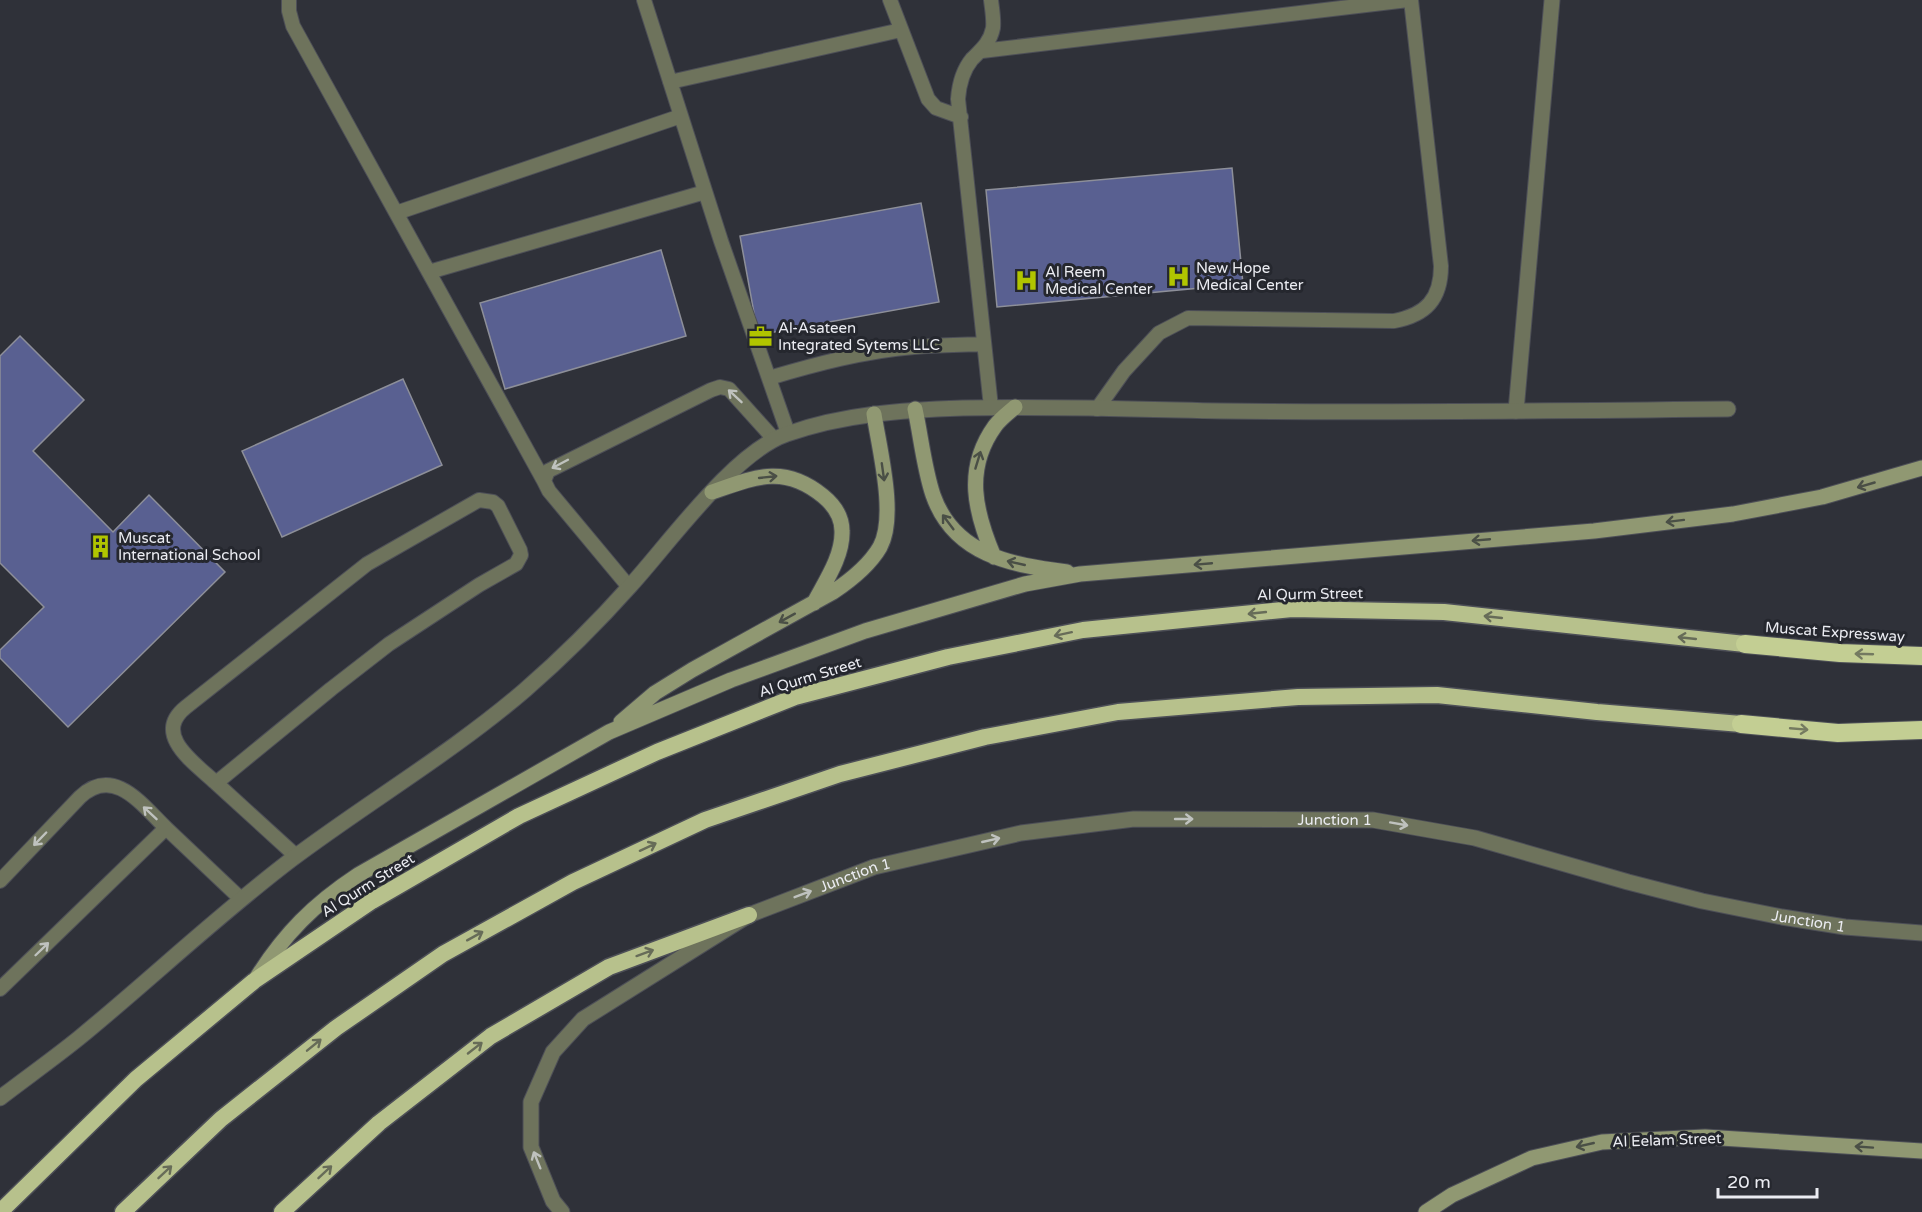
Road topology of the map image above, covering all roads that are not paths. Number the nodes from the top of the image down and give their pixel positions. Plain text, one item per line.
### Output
1 (289, 0) edge
2 (644, 0) edge
3 (890, 0) edge
4 (992, 0) edge
5 (1410, 0) edge
6 (1552, 0) edge
7 (901, 30) junction
8 (982, 51) junction
9 (670, 82) junction
10 (681, 116) junction
11 (961, 117) junction
12 (705, 192) junction
13 (396, 213) junction
14 (429, 272) junction
15 (984, 344) junction
16 (769, 378) junction
17 (1015, 406) junction
18 (991, 407) junction
19 (915, 409) junction
20 (1097, 409) junction
21 (1728, 410) dead end
22 (1516, 411) junction
23 (874, 414) junction
24 (781, 436) junction
25 (1922, 468) edge
26 (544, 481) junction
27 (712, 492) junction
28 (994, 557) junction
29 (1080, 574) junction
30 (629, 587) junction
31 (814, 603) junction
32 (1745, 644) joint
33 (1922, 656) edge
34 (1741, 724) joint
35 (1922, 730) edge
36 (609, 732) junction
37 (216, 783) junction
38 (166, 828) junction
39 (296, 856) junction
40 (0, 881) edge
41 (241, 899) junction
42 (749, 915) junction
43 (1922, 933) edge
44 (254, 981) junction
45 (0, 989) edge
46 (0, 1098) edge
47 (1922, 1150) edge
48 (0, 1212) edge
49 (123, 1212) edge
50 (282, 1212) edge
51 (562, 1212) edge
52 (1426, 1212) edge

1 - 13 lane
2 - 9 lane
3 - 7 lane
4 - 8 lane
5 - 8 lane
5 - 20 lane
6 - 22 street
7 - 9 lane
7 - 11 lane
8 - 11 lane
9 - 10 lane
10 - 12 lane
10 - 13 lane
11 - 15 lane
12 - 14 lane
12 - 16 lane
13 - 14 lane
14 - 26 lane
15 - 16 lane
15 - 18 lane
16 - 24 lane
17 - 18 street
17 - 20 street
28 -> 17 main road
18 - 19 street
19 - 23 street
28 -> 19 main road
20 - 22 street
21 - 22 street
23 - 24 street
23 -> 31 main road
24 -> 26 lane
24 - 27 street
25 -> 29 main road
26 - 30 lane
27 - 30 street
27 -> 31 main road
29 -> 28 main road
29 - 36 main road
30 - 39 street
31 -> 36 main road
33 -> 32 highway, Muscat Expressway
32 -> 44 highway, Al Qurm Street
34 -> 35 highway
49 -> 34 highway
36 - 44 main road
37 - 37 lane
37 - 39 lane
38 -> 40 lane
38 - 41 lane
45 -> 38 lane
39 - 41 street
41 - 46 street
42 -> 43 street, Junction 1
50 -> 42 highway
51 -> 42 street, Junction 1
44 - 48 highway, Al Qurm Street
47 -> 52 main road, Al Eelam Street

